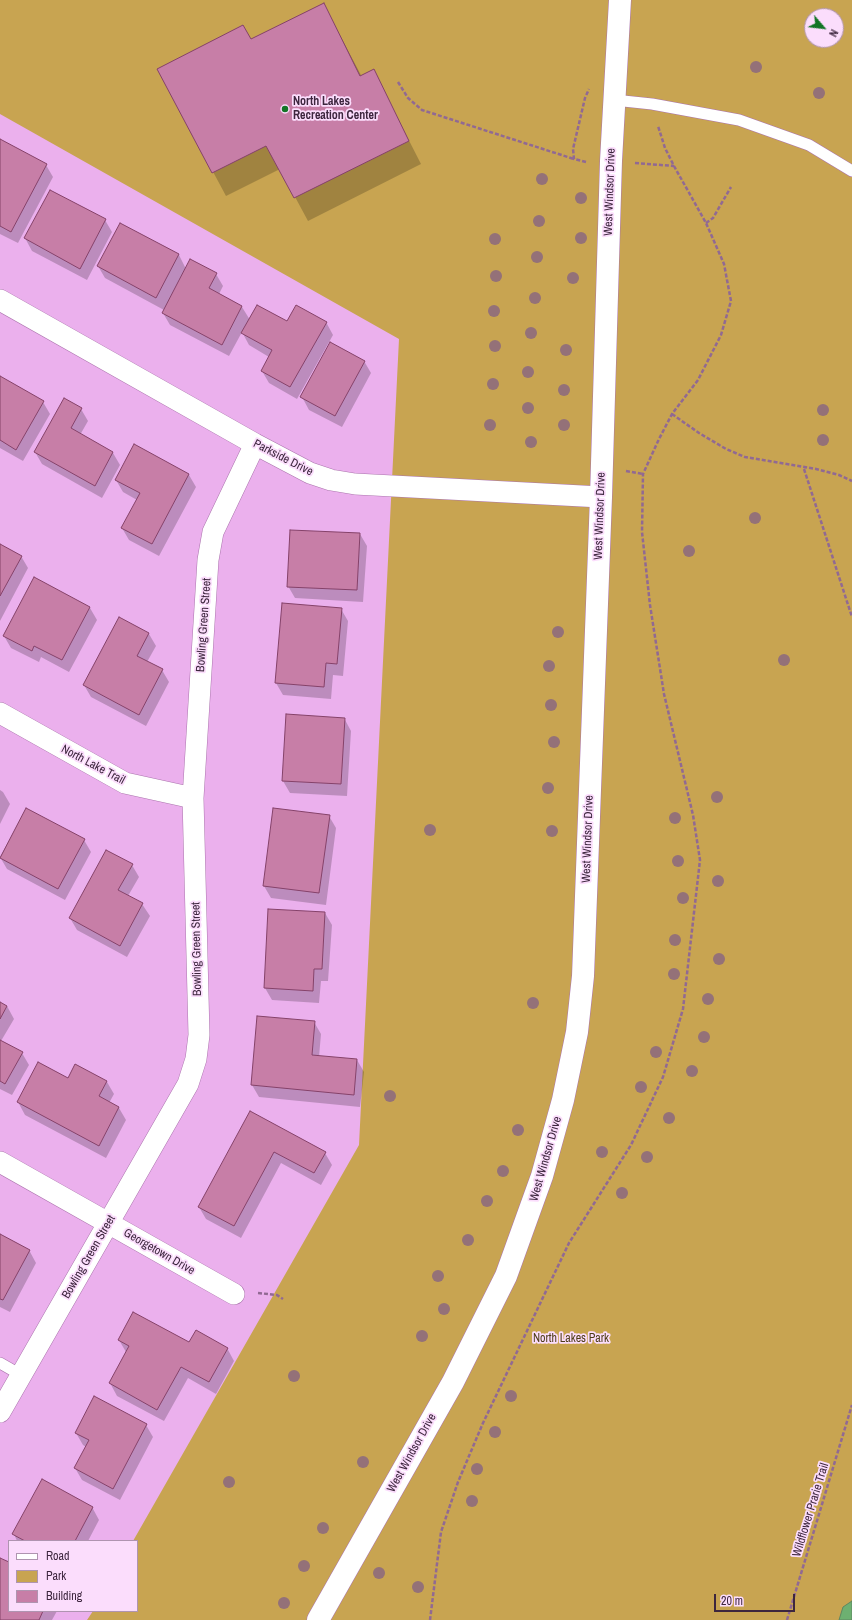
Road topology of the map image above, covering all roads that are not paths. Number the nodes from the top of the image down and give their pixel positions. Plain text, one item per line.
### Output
1 (620, 0) edge
2 (614, 100) junction
3 (852, 171) edge
4 (0, 300) edge
5 (255, 444) junction
6 (601, 496) junction
7 (0, 713) edge
8 (193, 798) junction
9 (0, 1162) edge
10 (109, 1223) junction
11 (234, 1294) dead end
12 (0, 1363) edge
13 (21, 1375) junction
14 (0, 1412) edge
15 (318, 1620) edge

1 - 2 street, West Windsor Drive
2 - 3 lane
2 - 6 street, West Windsor Drive
4 - 5 street, Parkside Drive
5 - 6 street, Parkside Drive
5 - 8 street, Bowling Green Street
6 - 15 street, West Windsor Drive
7 - 8 street, North Lake Trail
8 - 10 street, Bowling Green Street
9 - 10 street, Georgetown Drive
10 - 11 street, Georgetown Drive
10 - 13 street, Bowling Green Street
12 - 13 lane
13 - 14 street, Bowling Green Street

